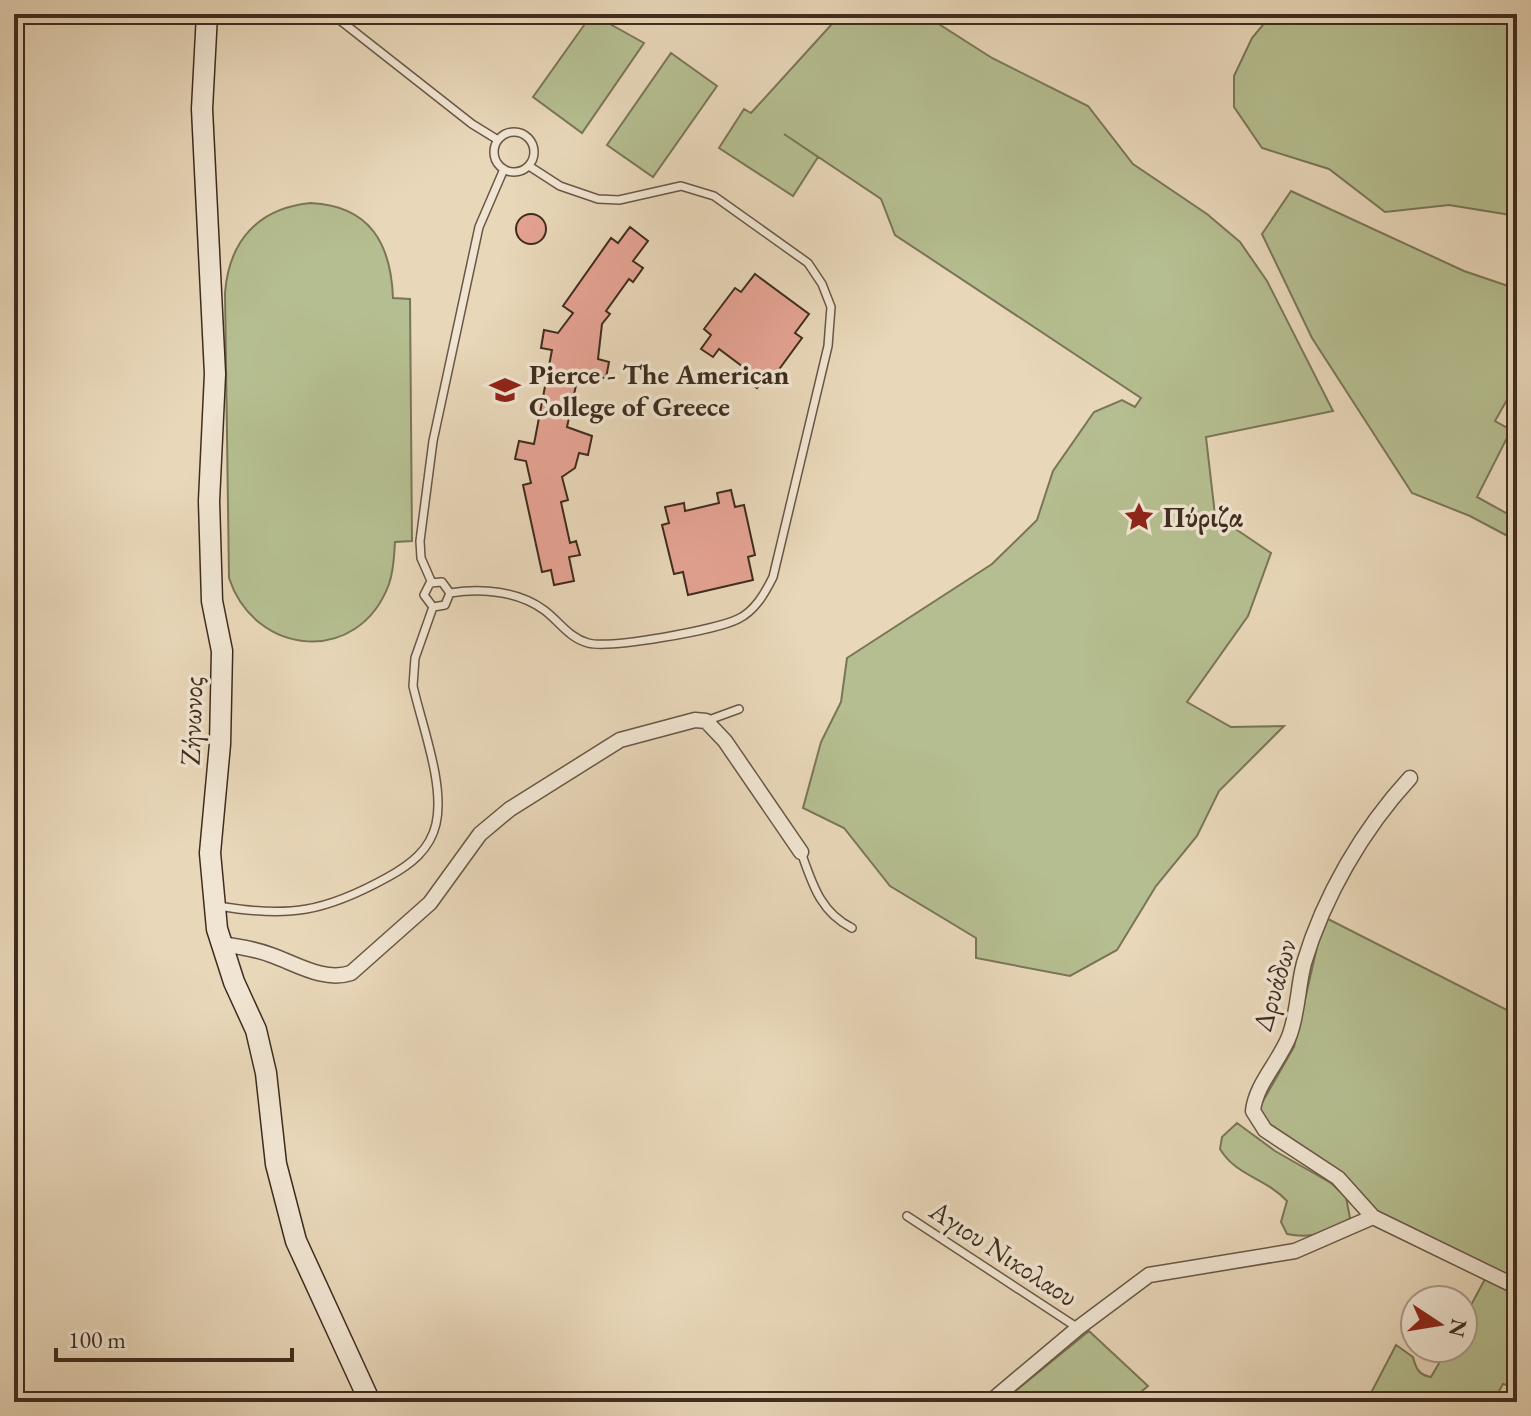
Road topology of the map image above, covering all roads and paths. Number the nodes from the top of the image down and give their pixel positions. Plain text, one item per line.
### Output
1 (207, 14) edge
2 (332, 14) edge
3 (498, 140) junction
4 (529, 166) junction
5 (504, 169) junction
6 (432, 583) junction
7 (450, 593) junction
8 (433, 607) junction
9 (739, 709) dead end
10 (706, 721) junction
11 (1410, 778) dead end
12 (801, 852) joint
13 (215, 906) junction
14 (852, 928) dead end
15 (220, 944) junction
16 (907, 1216) dead end
17 (1373, 1217) junction
18 (1517, 1287) edge
19 (1078, 1328) junction
20 (370, 1402) edge
21 (990, 1402) edge

1 - 13 street, Ζήνωνος
2 - 3 lane
3 - 4 lane
3 - 5 lane
4 - 5 lane
4 - 7 lane
5 - 6 lane
6 - 7 lane
6 - 8 lane
7 - 8 lane
8 - 13 lane
9 - 10 lane
10 - 12 street
10 - 15 street
11 - 17 street, Δρυάδων
12 - 14 lane
13 - 15 street, Ζήνωνος
15 - 20 street, Ζήνωνος
16 - 19 lane, Αγιου Νικολαου
17 - 18 street
17 - 19 street
19 - 21 street

